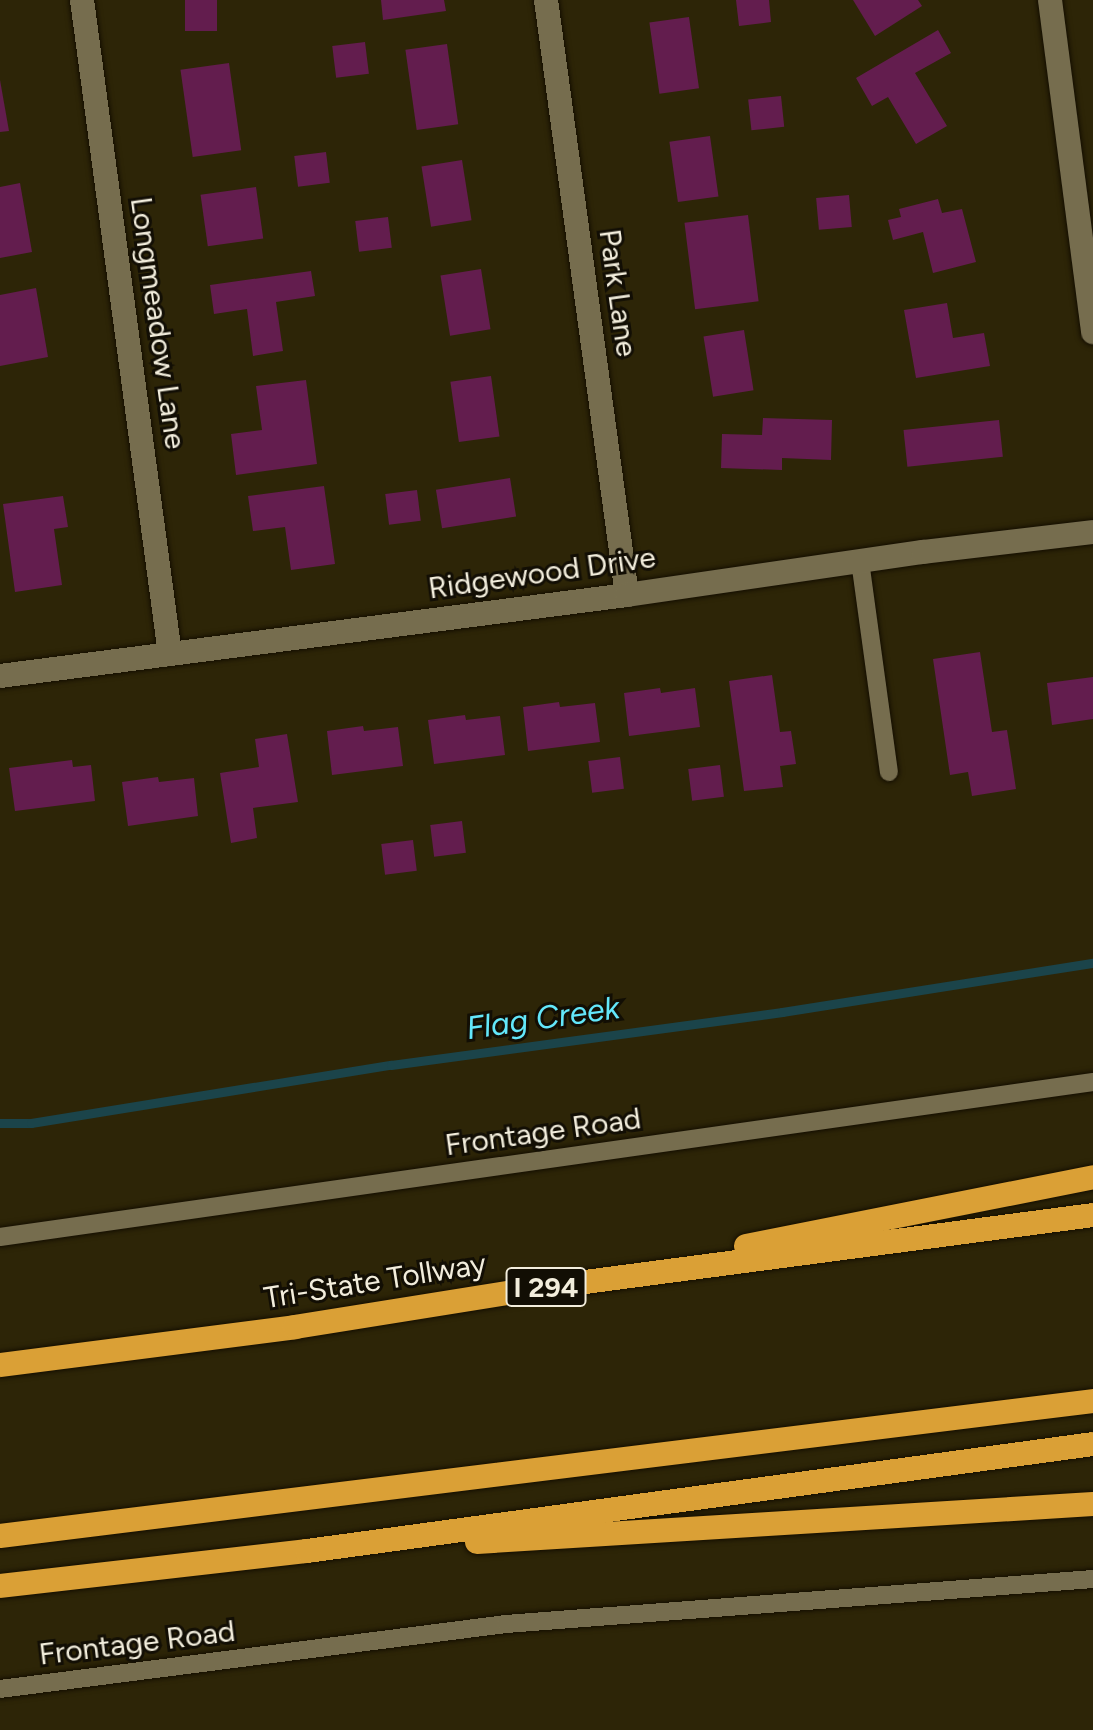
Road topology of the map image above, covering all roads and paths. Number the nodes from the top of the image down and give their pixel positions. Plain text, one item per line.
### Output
1 (82, 0) edge
2 (546, 0) edge
3 (1050, 0) edge
4 (1093, 332) edge
5 (1093, 532) edge
6 (860, 561) junction
7 (627, 595) junction
8 (170, 654) junction
9 (0, 676) edge
10 (889, 772) dead end
11 (1093, 1082) edge
12 (1093, 1177) edge
13 (1093, 1215) edge
14 (0, 1237) edge
15 (532, 1289) junction
16 (0, 1365) edge
17 (1093, 1401) edge
18 (1093, 1444) edge
19 (1093, 1504) edge
20 (0, 1536) edge
21 (307, 1551) junction
22 (1093, 1579) edge
23 (0, 1586) edge
24 (0, 1689) edge

1 - 8 street, Longmeadow Lane
2 - 7 street, Park Lane
3 - 4 street
5 - 6 street, Ridgewood Drive
6 - 7 street, Ridgewood Drive
6 - 10 lane
7 - 8 street, Ridgewood Drive
8 - 9 street, Ridgewood Drive
11 - 14 lane, Frontage Road
12 - 15 highway
13 - 15 highway, Tri-State Tollway / I 294
15 - 16 highway, Tri-State Tollway / I 294
17 - 20 highway
18 - 21 highway
19 - 21 highway
21 - 23 highway
22 - 24 lane, Frontage Road

